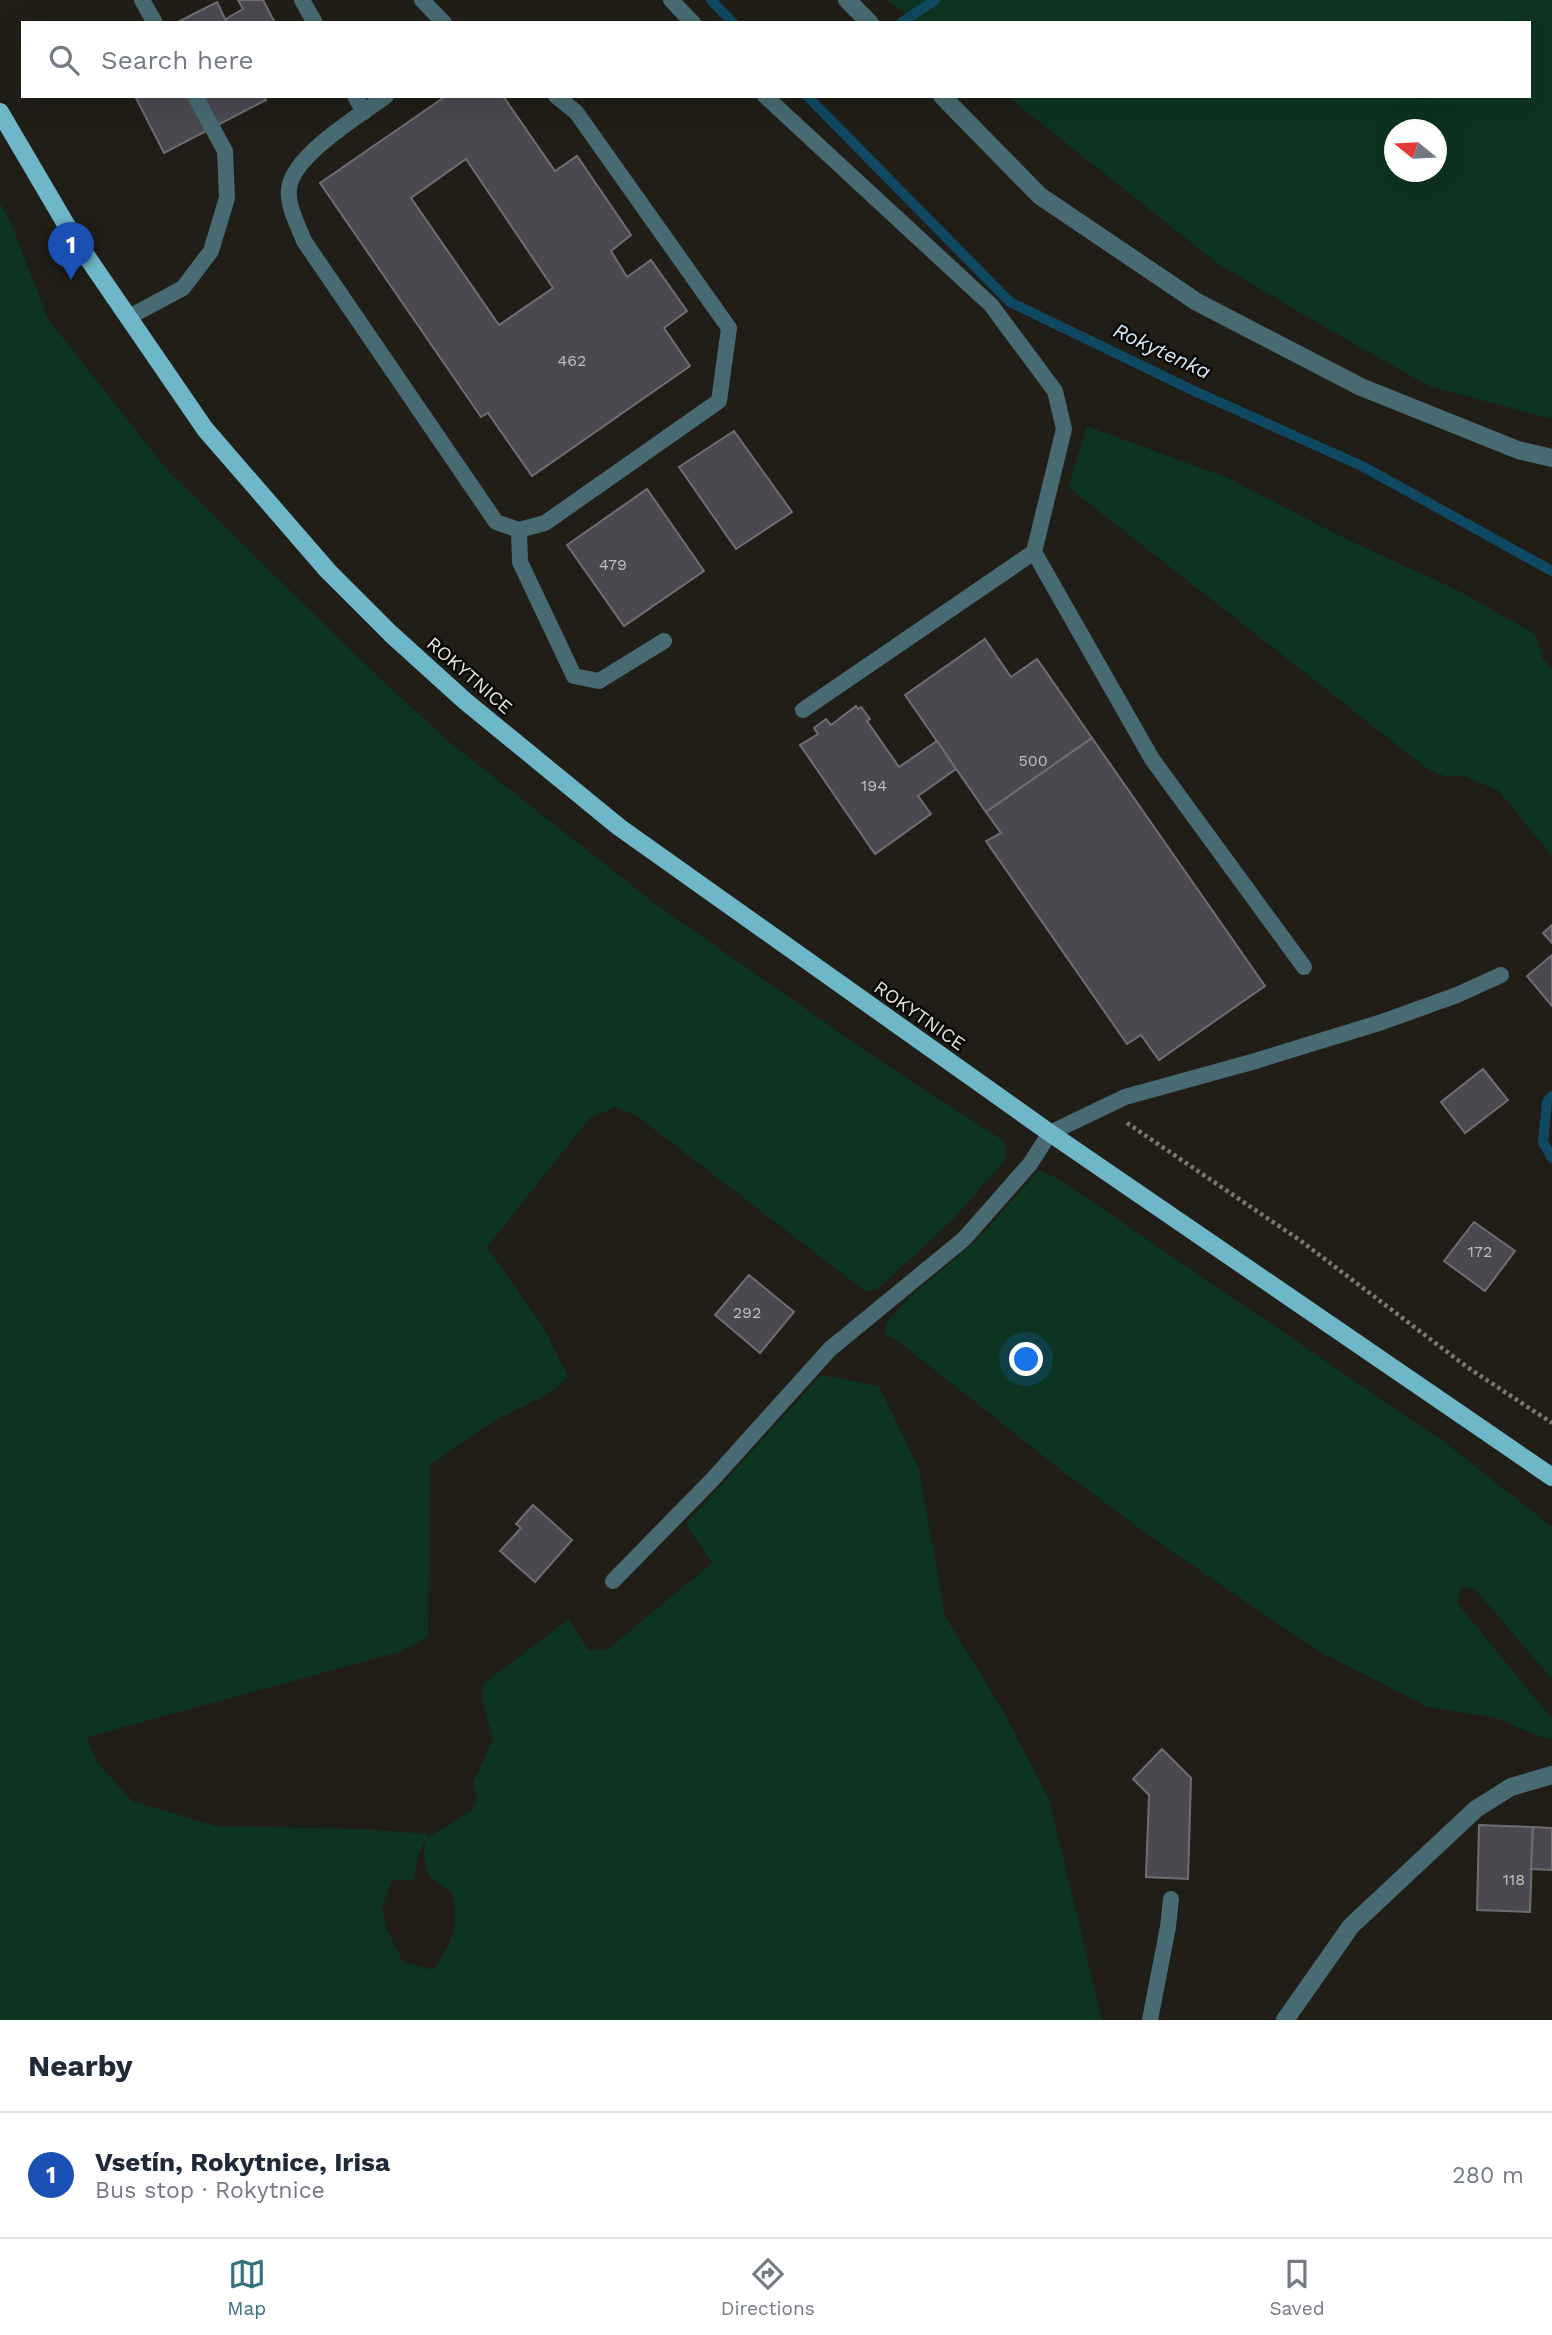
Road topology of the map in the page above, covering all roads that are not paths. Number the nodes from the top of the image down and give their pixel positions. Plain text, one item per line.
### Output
1 (142, 0) edge
2 (302, 0) edge
3 (422, 0) edge
4 (671, 0) edge
5 (848, 0) edge
6 (154, 21) edge
7 (314, 21) edge
8 (442, 21) edge
9 (691, 21) edge
10 (868, 21) edge
11 (196, 98) edge
12 (356, 98) edge
13 (383, 98) edge
14 (558, 98) edge
15 (767, 98) edge
16 (944, 98) edge
17 (0, 112) edge
18 (364, 112) junction
19 (129, 317) junction
20 (1552, 458) edge
21 (519, 530) junction
22 (1034, 552) junction
23 (664, 641) dead end
24 (803, 710) dead end
25 (1304, 967) dead end
26 (1501, 975) dead end
27 (1050, 1133) junction
28 (1552, 1477) edge
29 (613, 1581) dead end
30 (1552, 1775) edge
31 (1171, 1899) dead end
32 (1150, 2020) edge
33 (1285, 2020) edge

1 - 6 lane
2 - 7 lane
3 - 8 lane
4 - 9 lane
5 - 10 street
11 - 19 lane
12 - 18 lane
13 - 18 lane
14 - 21 lane
15 - 22 lane
16 - 20 street
17 - 19 main road, ROKYTNICE
18 - 21 lane
19 - 27 main road, ROKYTNICE
21 - 23 lane
22 - 24 lane
22 - 25 lane
26 - 27 lane
27 - 28 main road, ROKYTNICE
27 - 29 lane
30 - 33 street
31 - 32 lane

